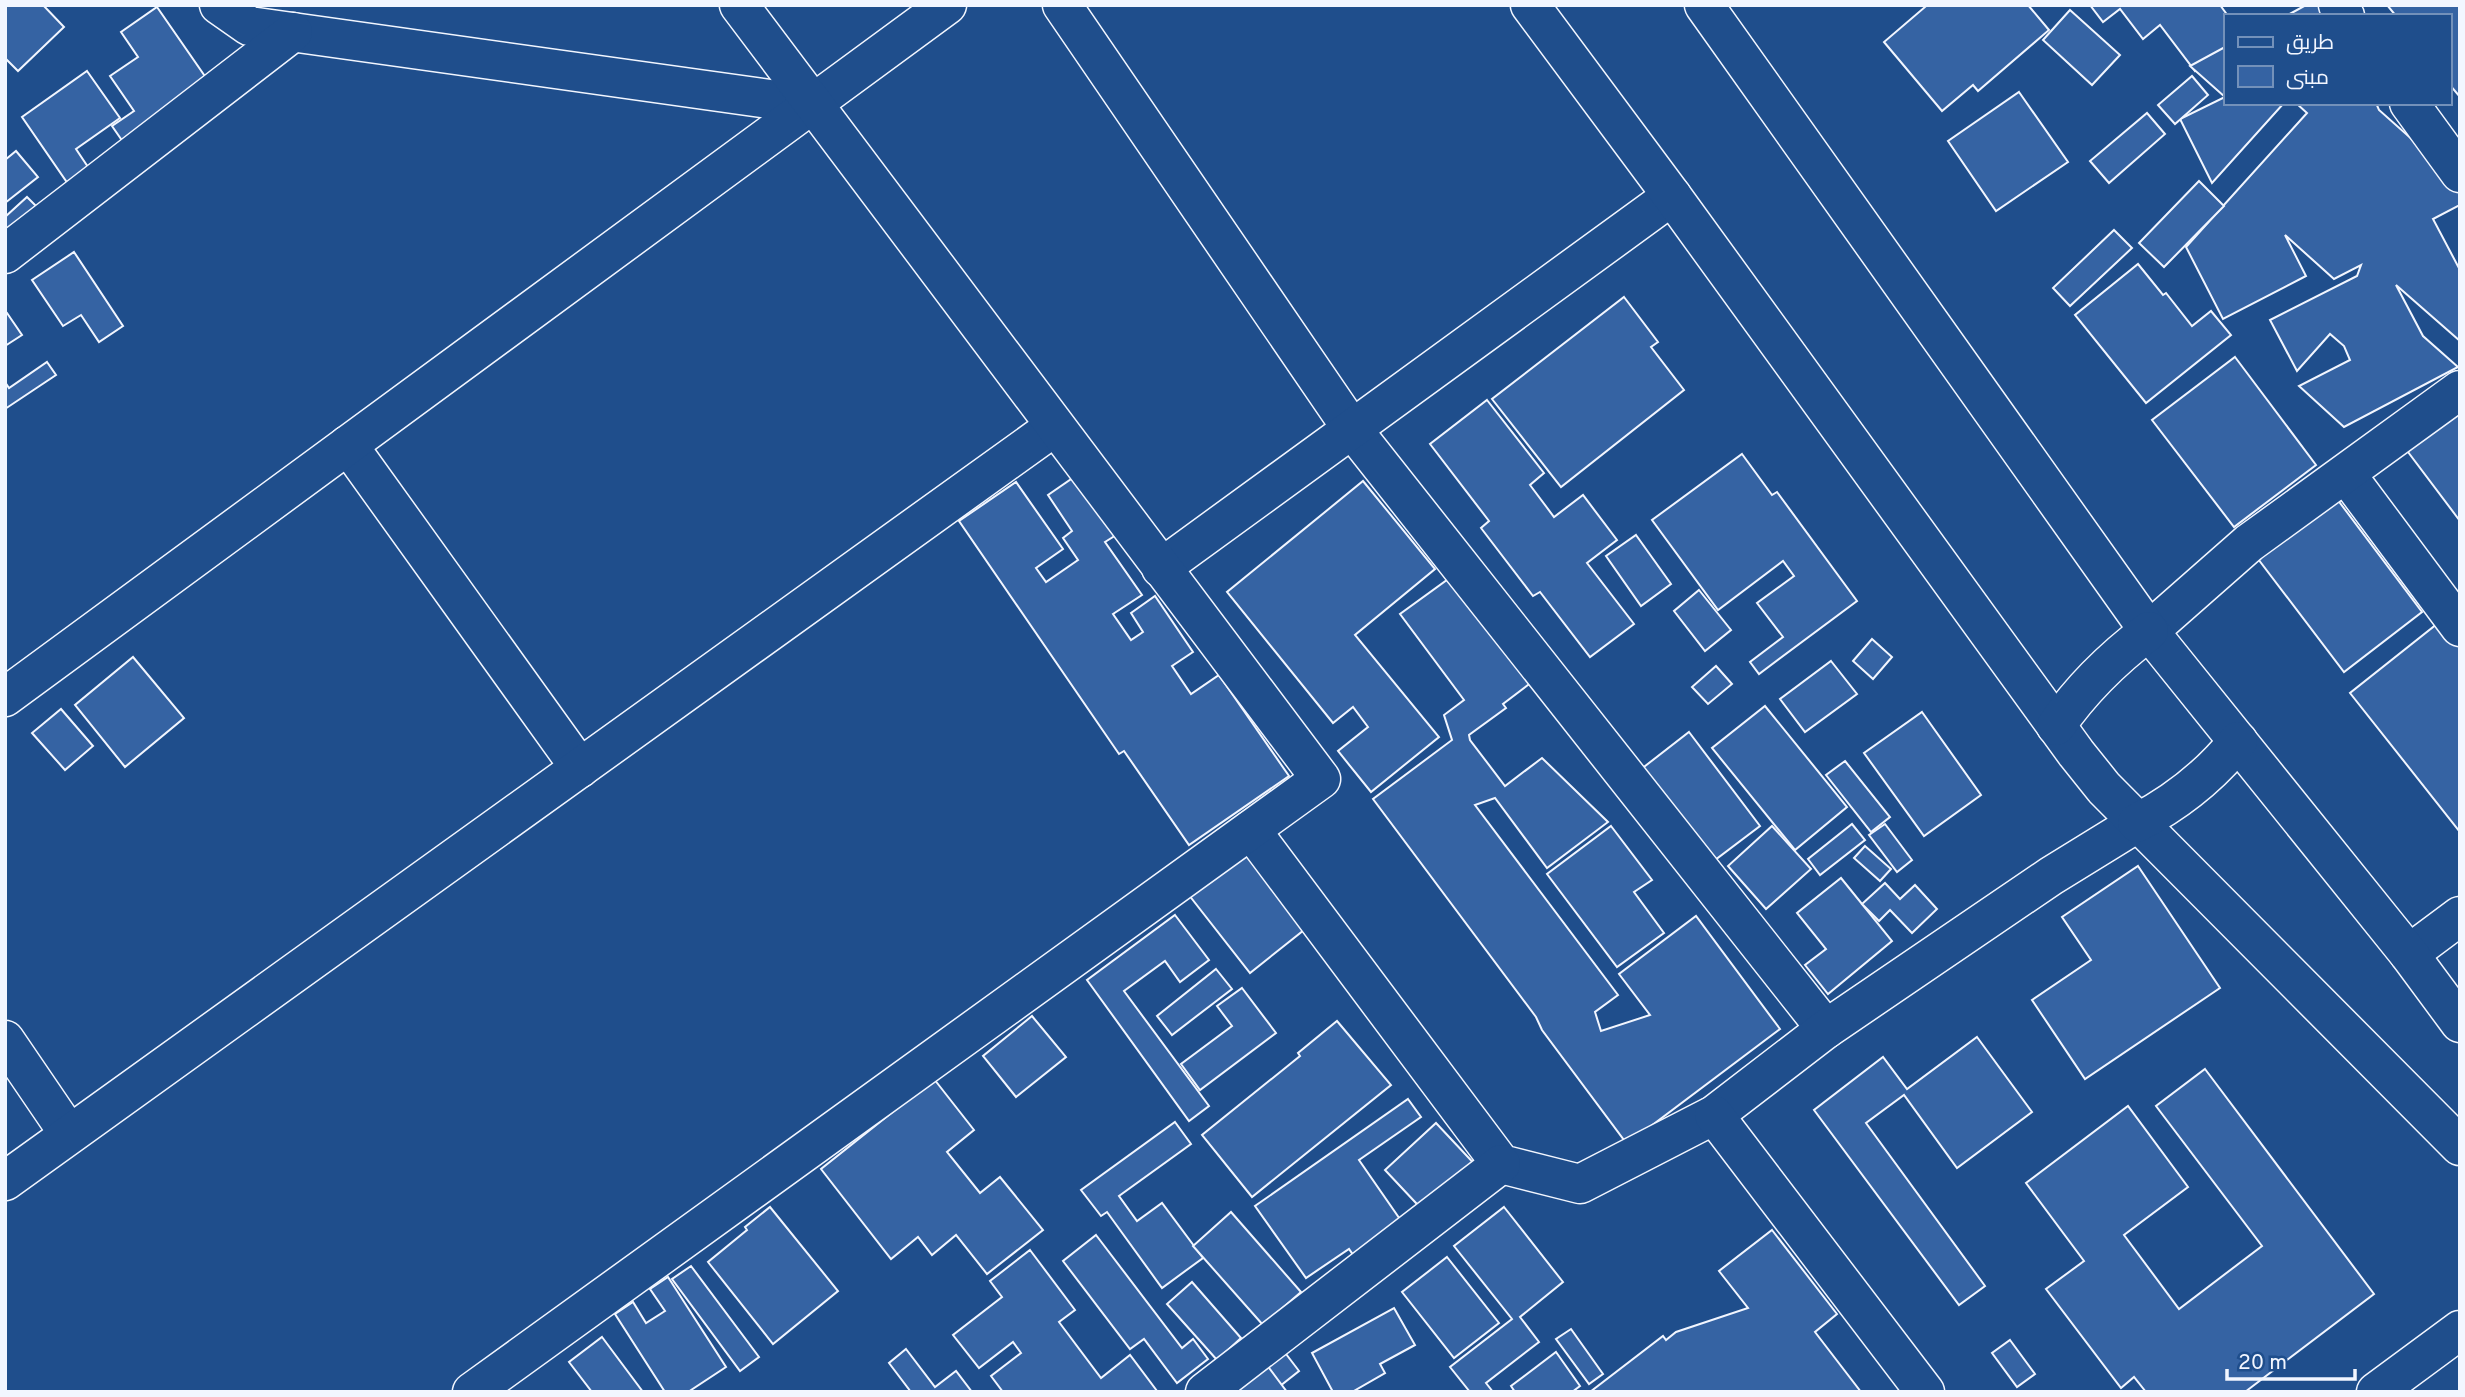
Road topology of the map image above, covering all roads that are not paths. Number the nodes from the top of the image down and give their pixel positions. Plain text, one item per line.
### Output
1 (219, 5) edge
2 (739, 5) edge
3 (947, 5) edge
4 (1062, 5) edge
5 (1530, 5) edge
6 (1704, 5) edge
7 (293, 32) junction
8 (812, 104) junction
9 (2410, 105) edge
10 (2460, 173) edge
11 (1672, 196) junction
12 (5, 254) edge
13 (2460, 390) edge
14 (1054, 427) junction
15 (1352, 429) junction
16 (348, 445) junction
17 (2346, 474) junction
18 (1161, 568) junction
19 (2460, 627) edge
20 (2149, 631) junction
21 (5, 697) edge
22 (2056, 726) junction
23 (2238, 741) junction
24 (580, 768) junction
25 (2137, 823) junction
26 (1251, 830) junction
27 (2460, 916) edge
28 (2409, 954) junction
29 (2460, 1023) edge
30 (1826, 1029) junction
31 (5, 1040) edge
32 (1714, 1115) junction
33 (69, 1134) junction
34 (2460, 1146) edge
35 (1501, 1164) junction
36 (5, 1181) edge
37 (2460, 1330) edge
38 (472, 1392) edge
39 (1205, 1392) edge
40 (1925, 1392) edge
41 (2376, 1392) edge

1 - 7 street
2 - 8 street
3 - 8 street
4 - 15 street
5 - 11 street
6 - 20 street
7 - 8 street
7 - 12 street
8 - 14 street
8 - 16 street
9 - 10 street
11 - 15 street
11 - 22 street
13 - 17 street
14 - 18 street
14 - 24 street
15 - 18 street
15 - 30 street
16 - 21 street
16 - 24 street
17 - 19 street
17 - 20 street
18 - 26 street
20 - 22 street
20 - 23 street
22 - 25 street
23 - 25 street
23 - 28 street
24 - 33 street
25 - 30 street
25 - 34 street
26 - 35 street
26 - 38 street
27 - 28 street
28 - 29 street
30 - 32 street
31 - 33 street
32 - 35 street
32 - 40 street
33 - 36 street
35 - 39 street
37 - 41 street

